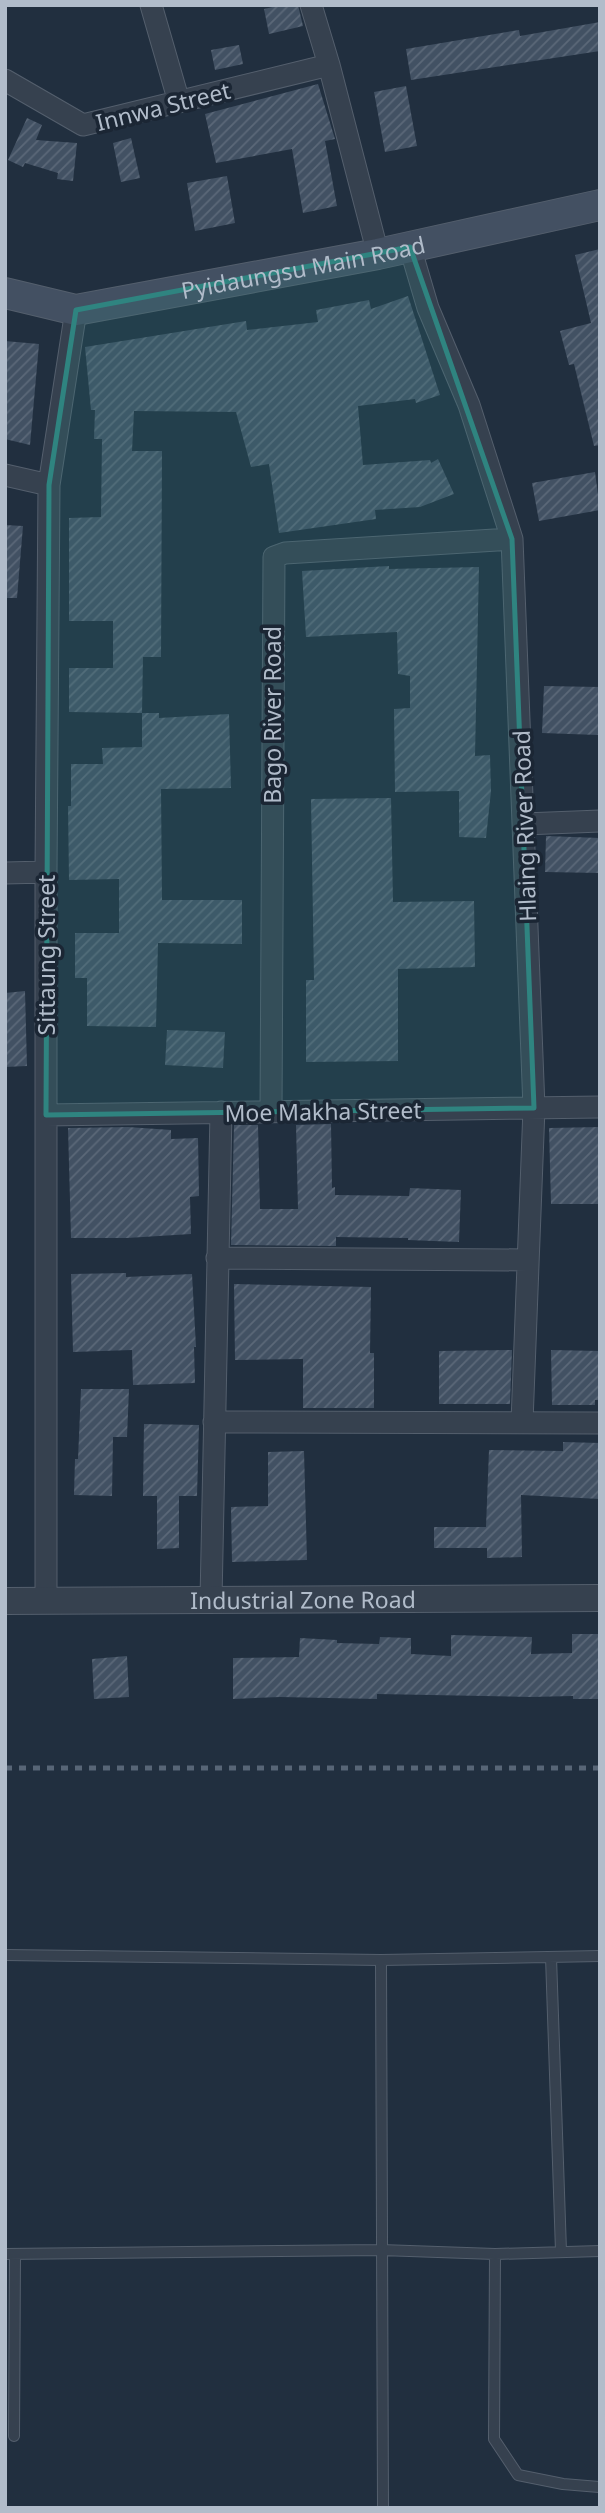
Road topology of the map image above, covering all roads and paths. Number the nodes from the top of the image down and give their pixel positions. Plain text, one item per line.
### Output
1 (151, 5) edge
2 (311, 5) edge
3 (329, 65) junction
4 (5, 80) edge
5 (178, 102) junction
6 (600, 205) edge
7 (410, 247) junction
8 (378, 254) junction
9 (5, 293) edge
10 (76, 310) junction
11 (5, 475) edge
12 (49, 485) junction
13 (512, 539) junction
14 (600, 821) edge
15 (524, 824) junction
16 (46, 872) junction
17 (5, 873) edge
18 (600, 1107) edge
19 (534, 1108) junction
20 (221, 1112) junction
21 (271, 1112) junction
22 (46, 1115) junction
23 (217, 1258) junction
24 (528, 1260) junction
25 (214, 1422) junction
26 (522, 1422) junction
27 (600, 1423) edge
28 (600, 1598) edge
29 (211, 1600) junction
30 (5, 1601) edge
31 (46, 1601) junction
32 (5, 1955) edge
33 (600, 1956) edge
34 (551, 1957) junction
35 (381, 1960) junction
36 (381, 2250) junction
37 (561, 2251) junction
38 (600, 2251) edge
39 (10, 2254) edge
40 (495, 2254) junction
41 (14, 2435) dead end
42 (599, 2487) edge
43 (383, 2508) edge

1 - 5 street
2 - 3 street
3 - 5 street, Innwa Street
3 - 8 street
4 - 5 street, Innwa Street
6 - 7 main road, Pyidaungsu Main Road
7 - 8 main road, Pyidaungsu Main Road
7 - 13 street, Hlaing River Road
8 - 10 main road, Pyidaungsu Main Road
9 - 10 main road, Pyidaungsu Main Road
10 - 12 street, Sittaung Street
11 - 12 street
12 - 16 street, Sittaung Street
13 - 15 street, Hlaing River Road
13 - 21 street, Bago River Road
14 - 15 street
15 - 19 street, Hlaing River Road
16 - 17 street
16 - 22 street, Sittaung Street
18 - 19 street, Moe Makha Street
19 - 21 street, Moe Makha Street
19 - 24 street, Hlaing River Road
20 - 21 street, Moe Makha Street
20 - 22 street, Moe Makha Street
20 - 23 street
22 - 31 street, Sittaung Street
23 - 24 street
23 - 25 street
24 - 26 street, Hlaing River Road
25 - 26 street
25 - 29 street
26 - 27 street
28 - 29 street, Industrial Zone Road
29 - 31 street, Industrial Zone Road
30 - 31 street, Industrial Zone Road
32 - 35 lane
33 - 34 lane
34 - 35 lane
34 - 37 lane
35 - 36 lane
36 - 39 lane
36 - 40 lane
36 - 43 lane
37 - 38 lane
37 - 40 lane
39 - 41 lane
40 - 42 lane

